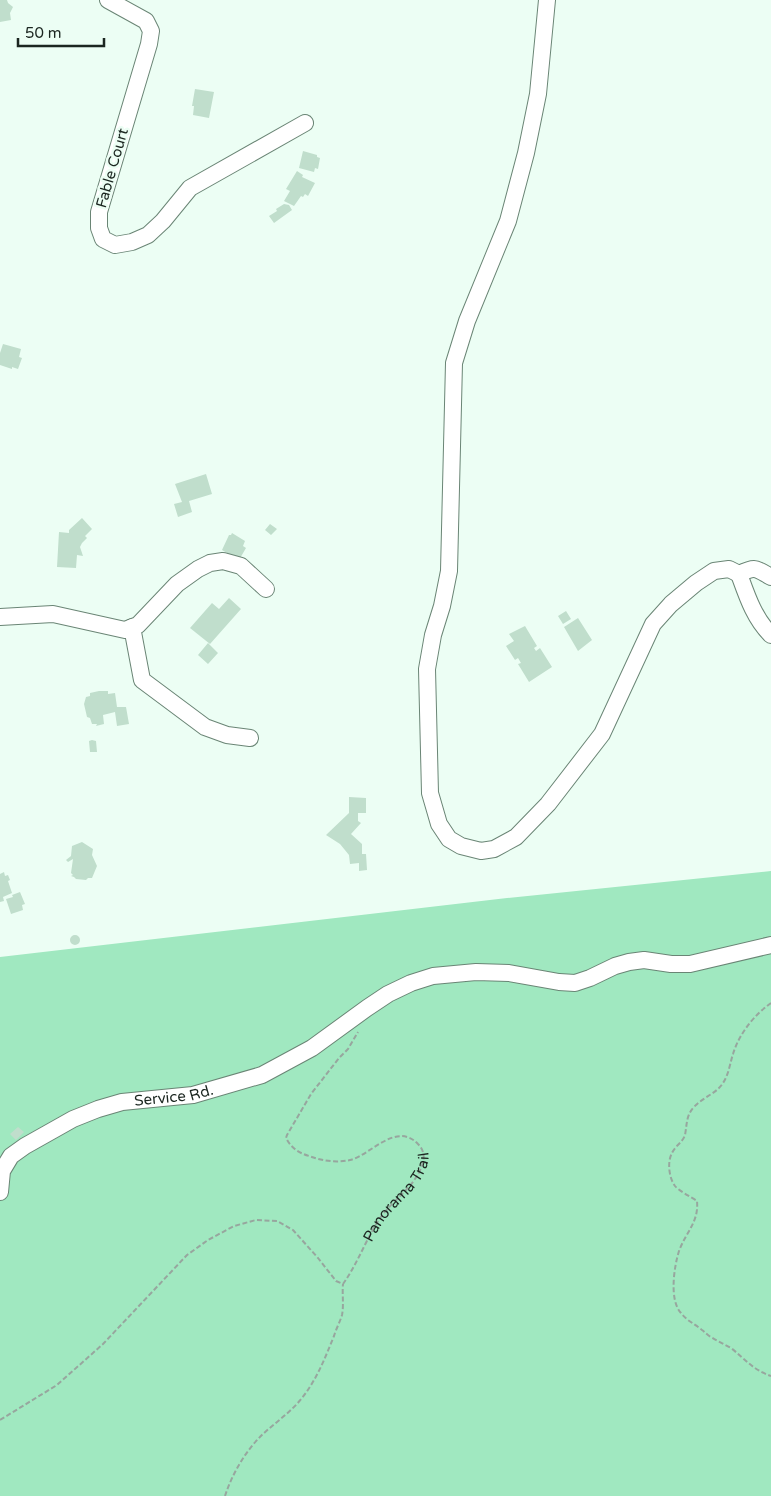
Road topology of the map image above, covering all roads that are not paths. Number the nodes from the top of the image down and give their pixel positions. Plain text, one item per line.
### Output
1 (108, 0) edge
2 (547, 0) edge
3 (305, 123) dead end
4 (739, 574) junction
5 (771, 576) edge
6 (266, 589) dead end
7 (0, 617) edge
8 (132, 627) junction
9 (771, 635) edge
10 (250, 738) dead end
11 (771, 945) edge
12 (0, 1192) edge

1 - 3 street, Fable Court
2 - 4 street
4 - 5 street
4 - 9 street
6 - 8 street
7 - 8 street
8 - 10 street
11 - 12 street, Service Rd.

